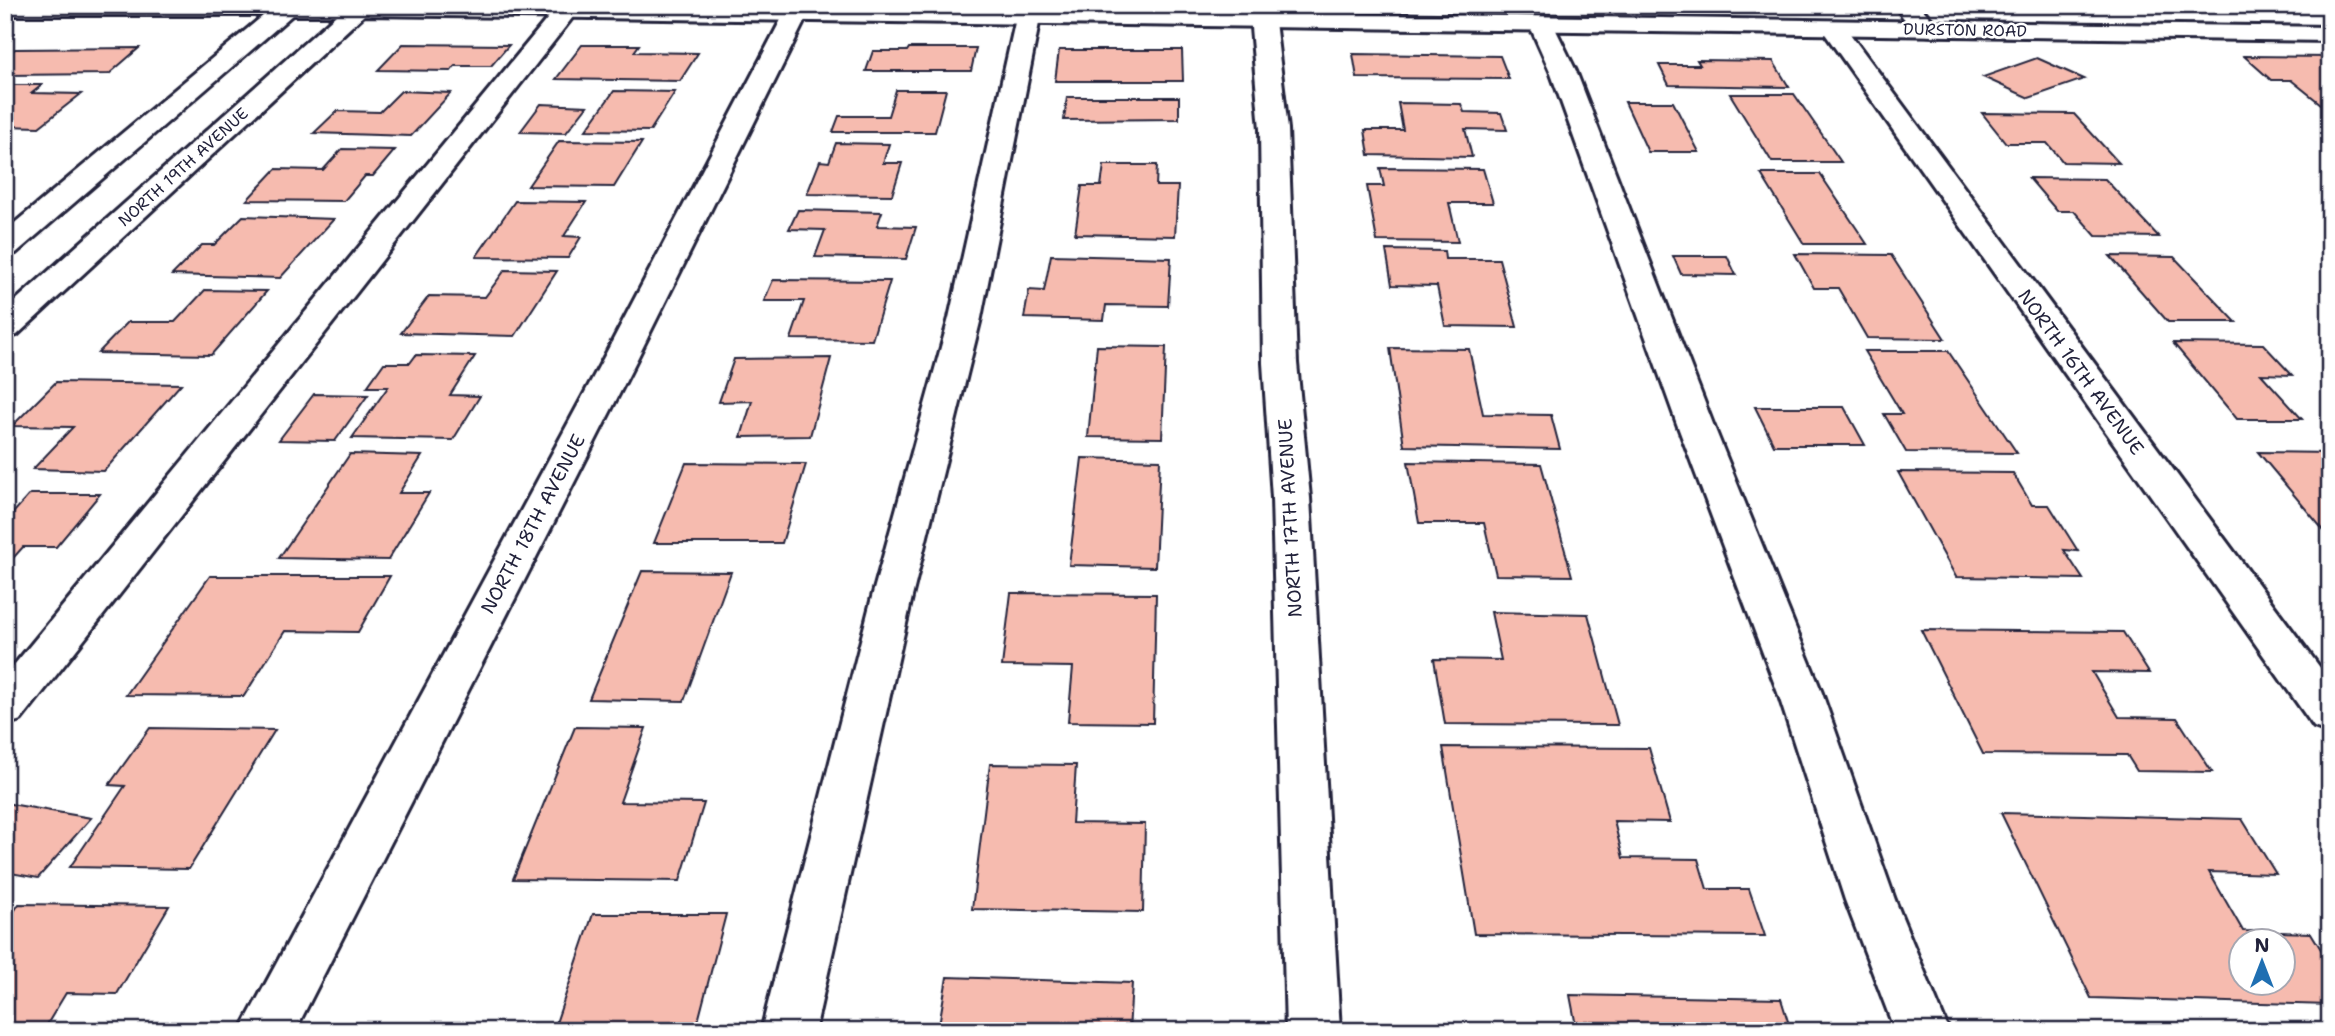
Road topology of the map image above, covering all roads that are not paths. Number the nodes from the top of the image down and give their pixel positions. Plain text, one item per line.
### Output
1 (1906, 5) edge
2 (289, 6) edge
3 (360, 7) edge
4 (5, 8) edge
5 (565, 12) junction
6 (1263, 13) edge
7 (795, 16) junction
8 (1028, 18) junction
9 (1541, 23) junction
10 (1833, 28) junction
11 (1929, 30) junction
12 (2330, 34) edge
13 (5, 247) edge
14 (5, 328) edge
15 (5, 708) edge
16 (2330, 715) edge
17 (267, 1031) edge
18 (788, 1031) edge
19 (1312, 1031) edge
20 (1922, 1031) edge

1 - 11 main road
2 - 3 main road, DURSTON ROAD
2 - 4 main road, DURSTON ROAD
2 - 13 main road
3 - 5 main road, DURSTON ROAD
3 - 14 main road, NORTH 19TH AVENUE
5 - 7 main road, DURSTON ROAD
5 - 15 main road
6 - 8 main road, DURSTON ROAD
6 - 9 main road, DURSTON ROAD
6 - 19 main road, NORTH 17TH AVENUE
7 - 8 main road, DURSTON ROAD
7 - 17 main road, NORTH 18TH AVENUE
8 - 18 main road
9 - 10 main road, DURSTON ROAD
9 - 20 main road
10 - 11 main road, DURSTON ROAD
10 - 16 main road, NORTH 16TH AVENUE
11 - 12 main road, DURSTON ROAD

